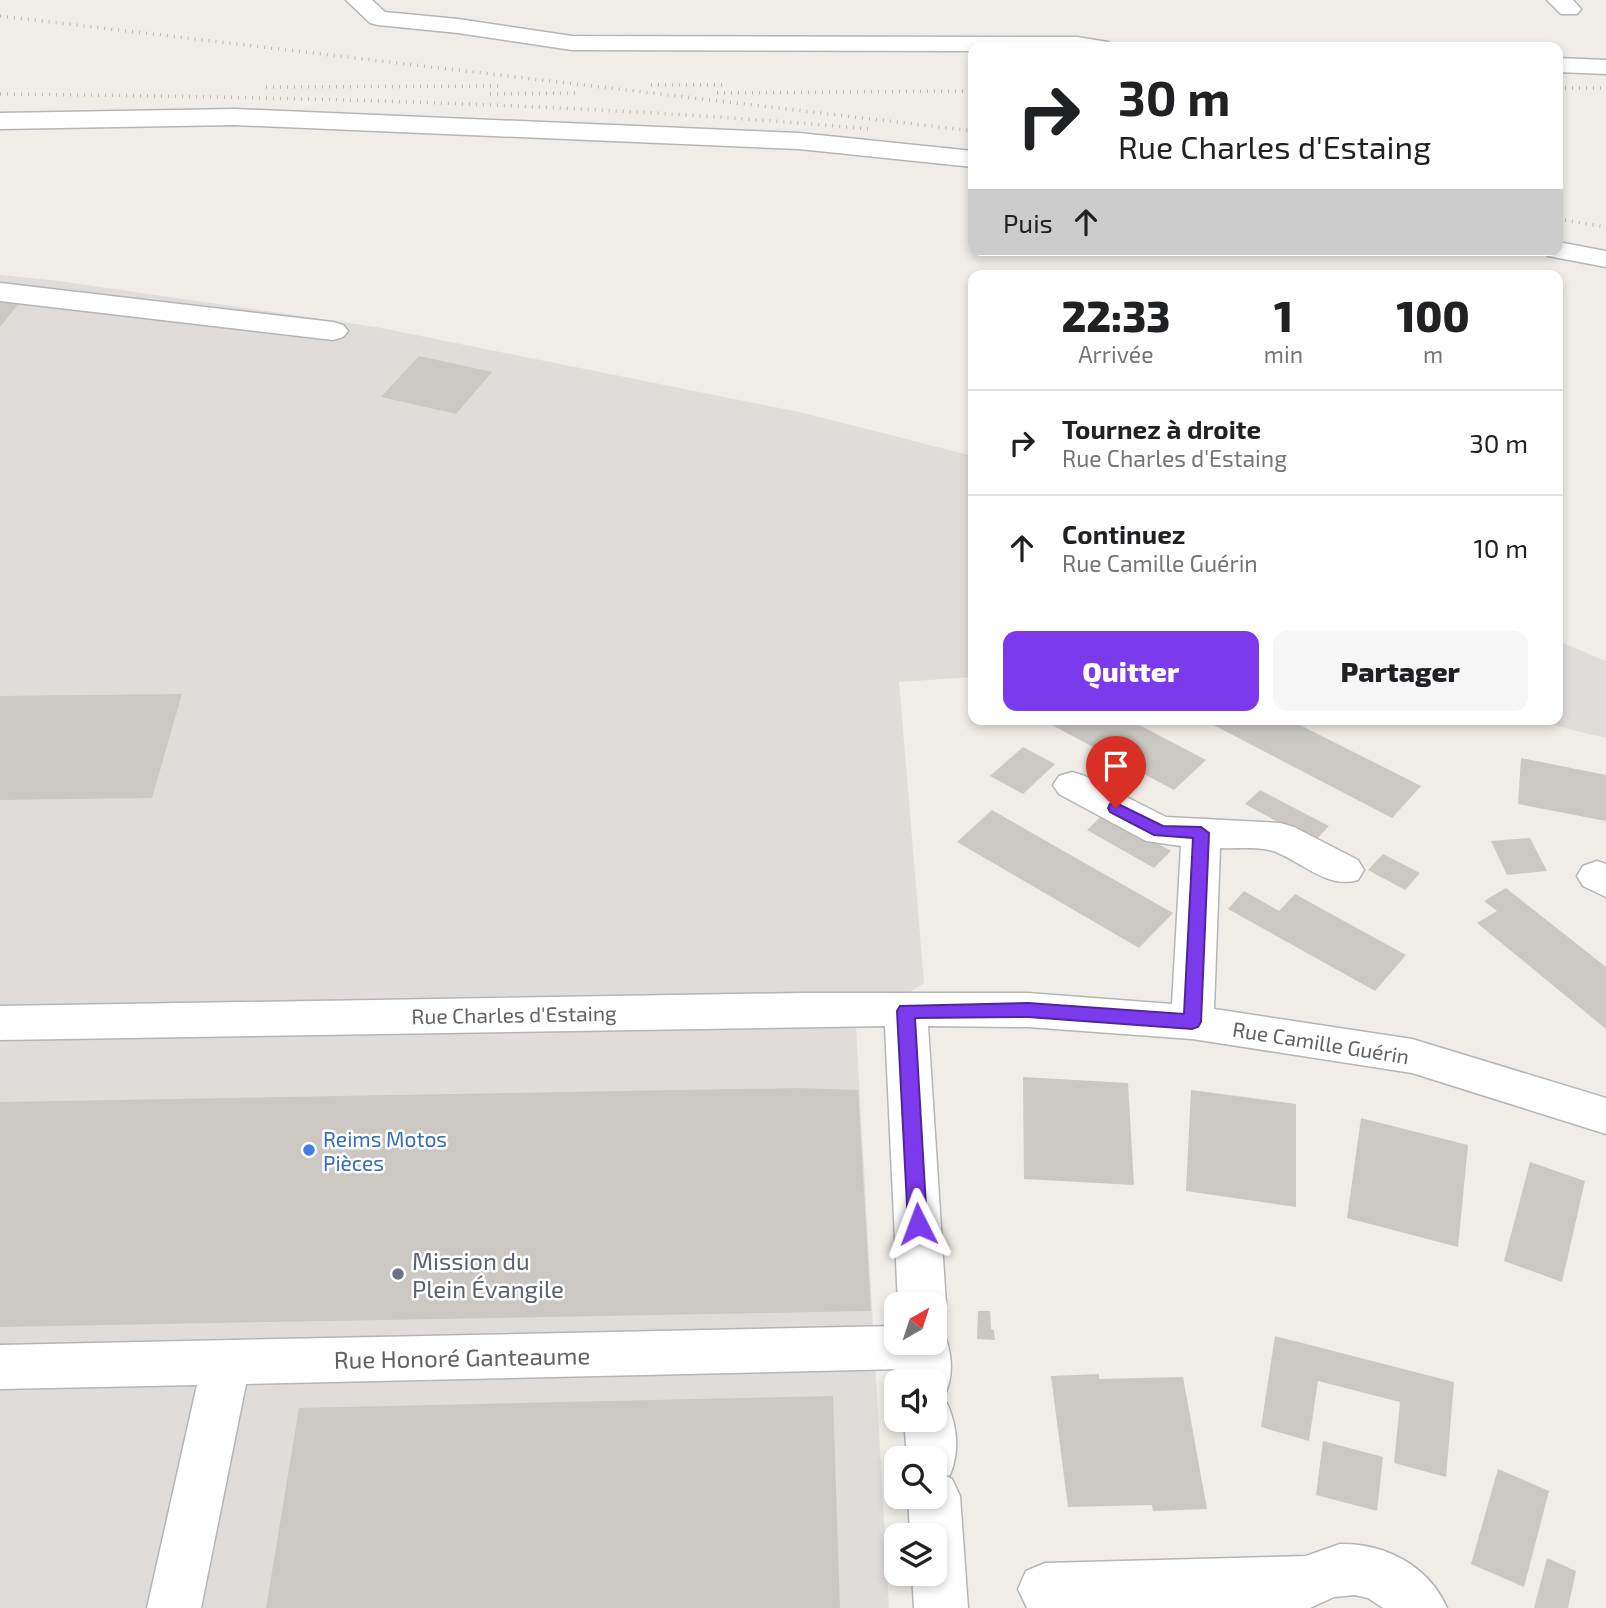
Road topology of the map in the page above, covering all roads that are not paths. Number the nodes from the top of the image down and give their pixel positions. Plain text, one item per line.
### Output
1 (358, 0) edge
2 (968, 44) edge
3 (1563, 65) edge
4 (1606, 66) edge
5 (0, 121) edge
6 (968, 158) edge
7 (1563, 251) edge
8 (1606, 259) edge
9 (0, 292) edge
10 (333, 331) dead end
11 (1072, 785) dead end
12 (1201, 833) junction
13 (1344, 870) dead end
14 (1028, 1010) joint
15 (906, 1011) junction
16 (1192, 1022) junction
17 (0, 1023) edge
18 (1606, 1116) edge
19 (922, 1292) edge
20 (884, 1344) edge
21 (226, 1363) junction
22 (0, 1367) edge
23 (935, 1509) edge
24 (1045, 1588) dead end
25 (1312, 1595) edge
26 (174, 1608) edge
27 (941, 1608) edge
28 (1420, 1608) edge

1 - 2 street
3 - 4 street
5 - 6 street
7 - 8 street
9 - 10 street
11 - 12 street
12 - 13 street
12 - 16 street
14 - 15 street, Rue Charles d'Estaing
14 - 16 street, Rue Camille Guérin
15 - 17 street, Rue Charles d'Estaing
15 - 19 street
16 - 18 street, Rue Camille Guérin
20 - 21 street, Rue Honoré Ganteaume
21 - 22 street, Rue Honoré Ganteaume
21 - 26 street
23 - 27 street
24 - 25 street
25 - 28 street

